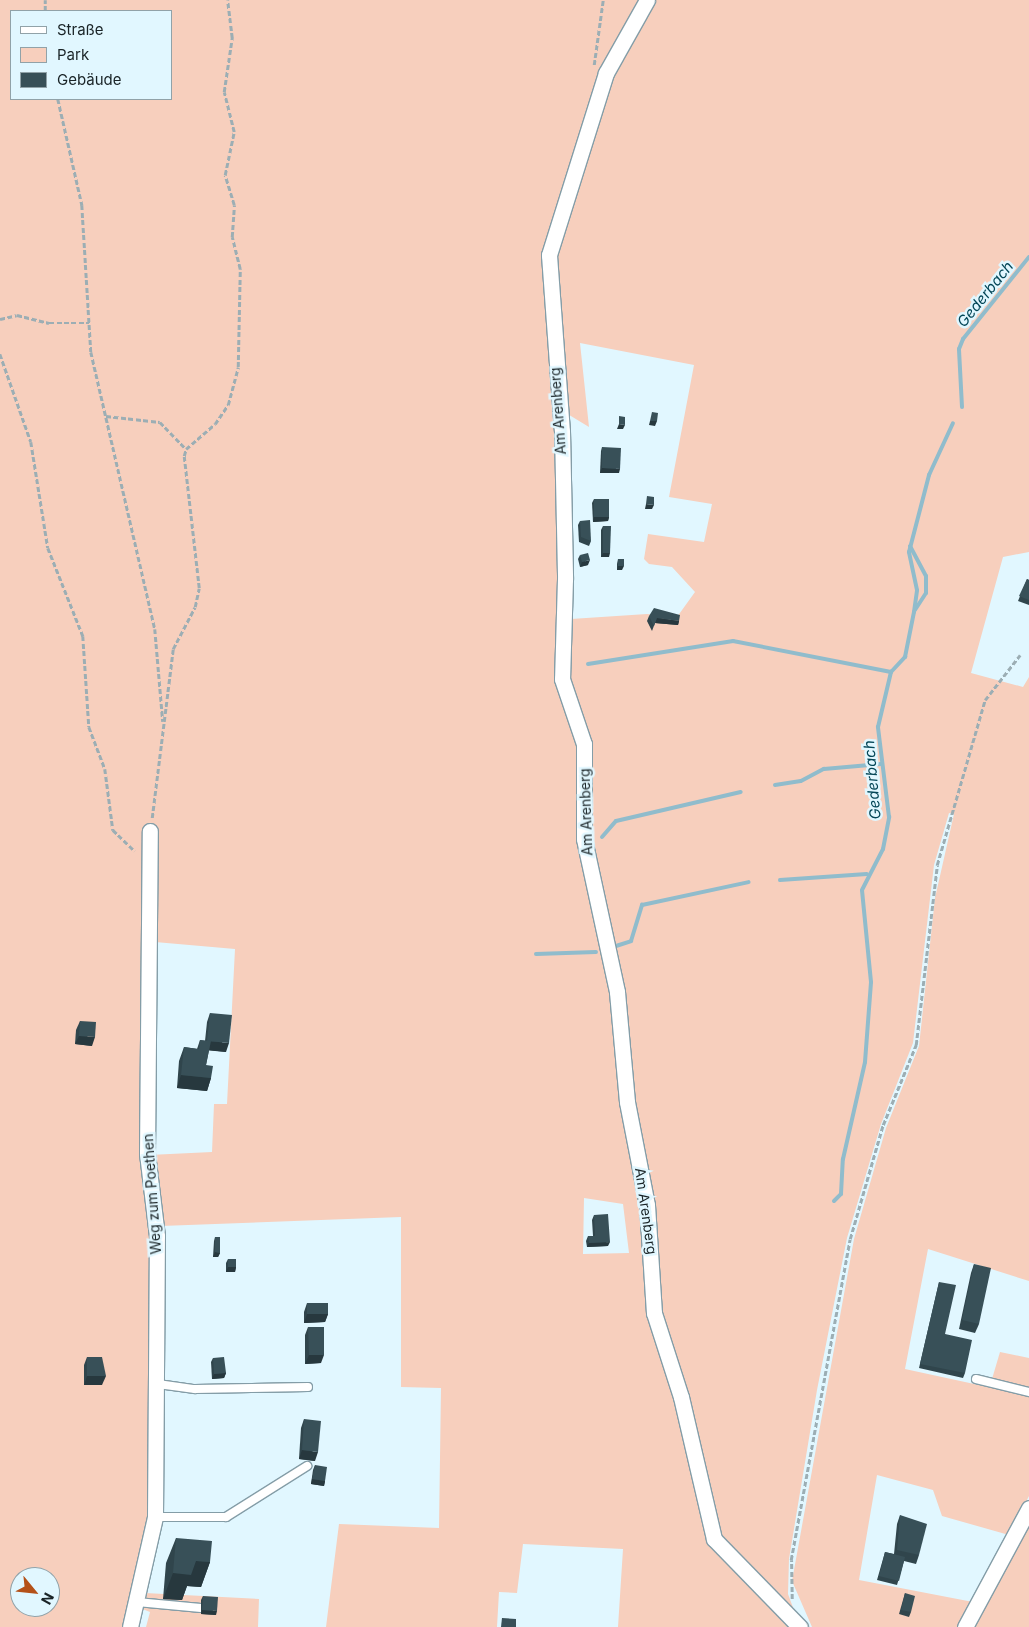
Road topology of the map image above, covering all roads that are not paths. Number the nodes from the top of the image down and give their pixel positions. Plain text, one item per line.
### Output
1 (647, 0) edge
2 (150, 831) road end
3 (976, 1379) dead end
4 (158, 1384) junction
5 (308, 1387) dead end
6 (1029, 1392) edge
7 (307, 1466) dead end
8 (1029, 1508) edge
9 (155, 1517) junction
10 (137, 1602) junction
11 (201, 1608) edge
12 (130, 1627) edge
13 (800, 1627) edge
14 (965, 1627) edge

1 - 13 street, Am Arenberg
2 - 4 street, Weg zum Poethen
3 - 6 lane
4 - 5 lane
4 - 9 street, Weg zum Poethen
7 - 9 lane
8 - 14 street
9 - 10 street, Weg zum Poethen
10 - 11 lane
10 - 12 street, Weg zum Poethen

